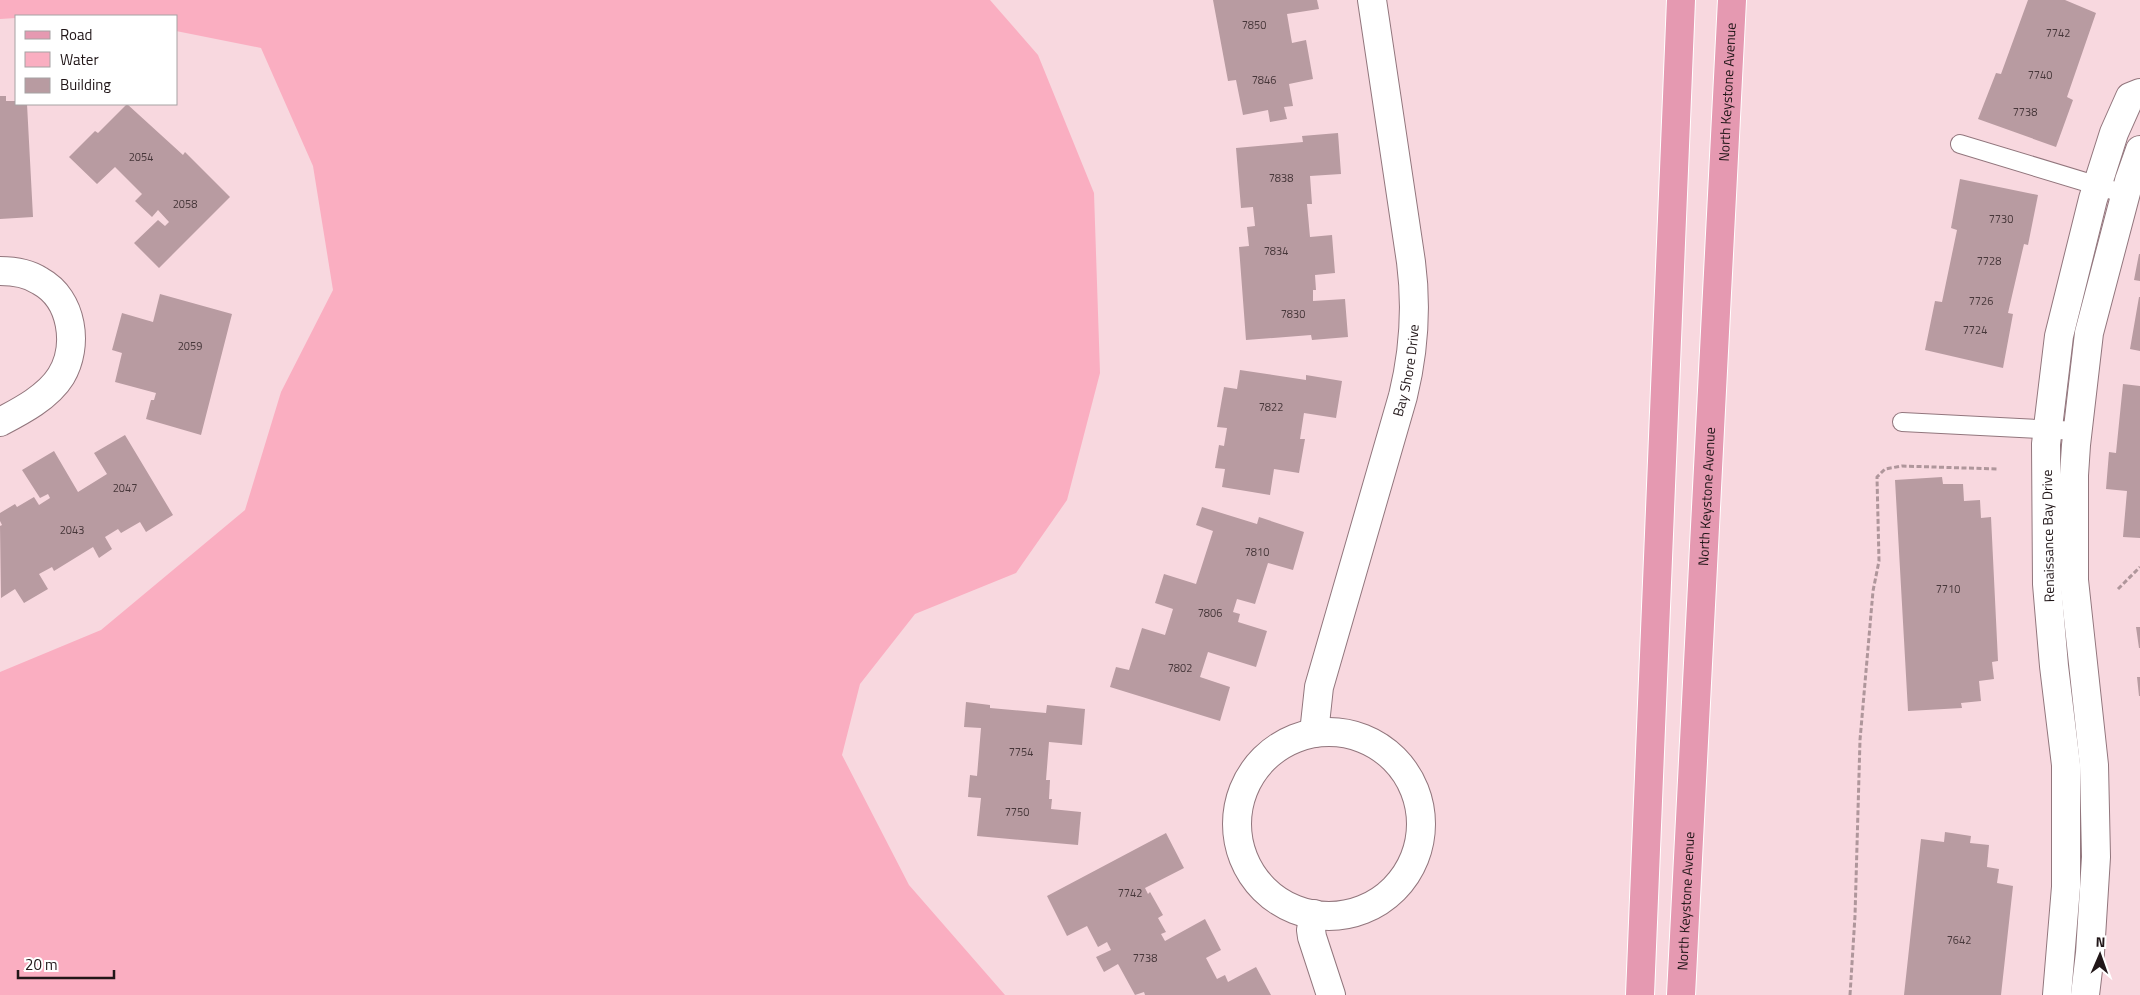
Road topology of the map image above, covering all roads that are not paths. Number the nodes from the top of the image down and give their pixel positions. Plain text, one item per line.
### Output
1 (1372, 0) edge
2 (1681, 0) edge
3 (1732, 0) edge
4 (2140, 93) edge
5 (1960, 144) dead end
6 (2140, 150) edge
7 (2097, 185) junction
8 (2126, 194) junction
9 (0, 271) edge
10 (0, 422) edge
11 (1902, 422) dead end
12 (2048, 430) junction
13 (2078, 431) junction
14 (1314, 733) junction
15 (1314, 914) junction
16 (1331, 995) edge
17 (1640, 995) edge
18 (1681, 995) edge
19 (2057, 995) edge
20 (2085, 995) edge

1 - 14 street, Bay Shore Drive
2 - 17 main road
3 - 18 main road, North Keystone Avenue
4 - 7 street, Renaissance Bay Drive
5 - 7 lane
6 - 8 street, Renaissance Bay Drive
7 - 8 lane
7 - 12 street, Renaissance Bay Drive
8 - 13 street, Renaissance Bay Drive
9 - 10 street
11 - 12 lane
12 - 13 lane
12 - 19 street, Renaissance Bay Drive
13 - 20 street, Renaissance Bay Drive
14 - 15 street
14 - 15 street
15 - 16 street

